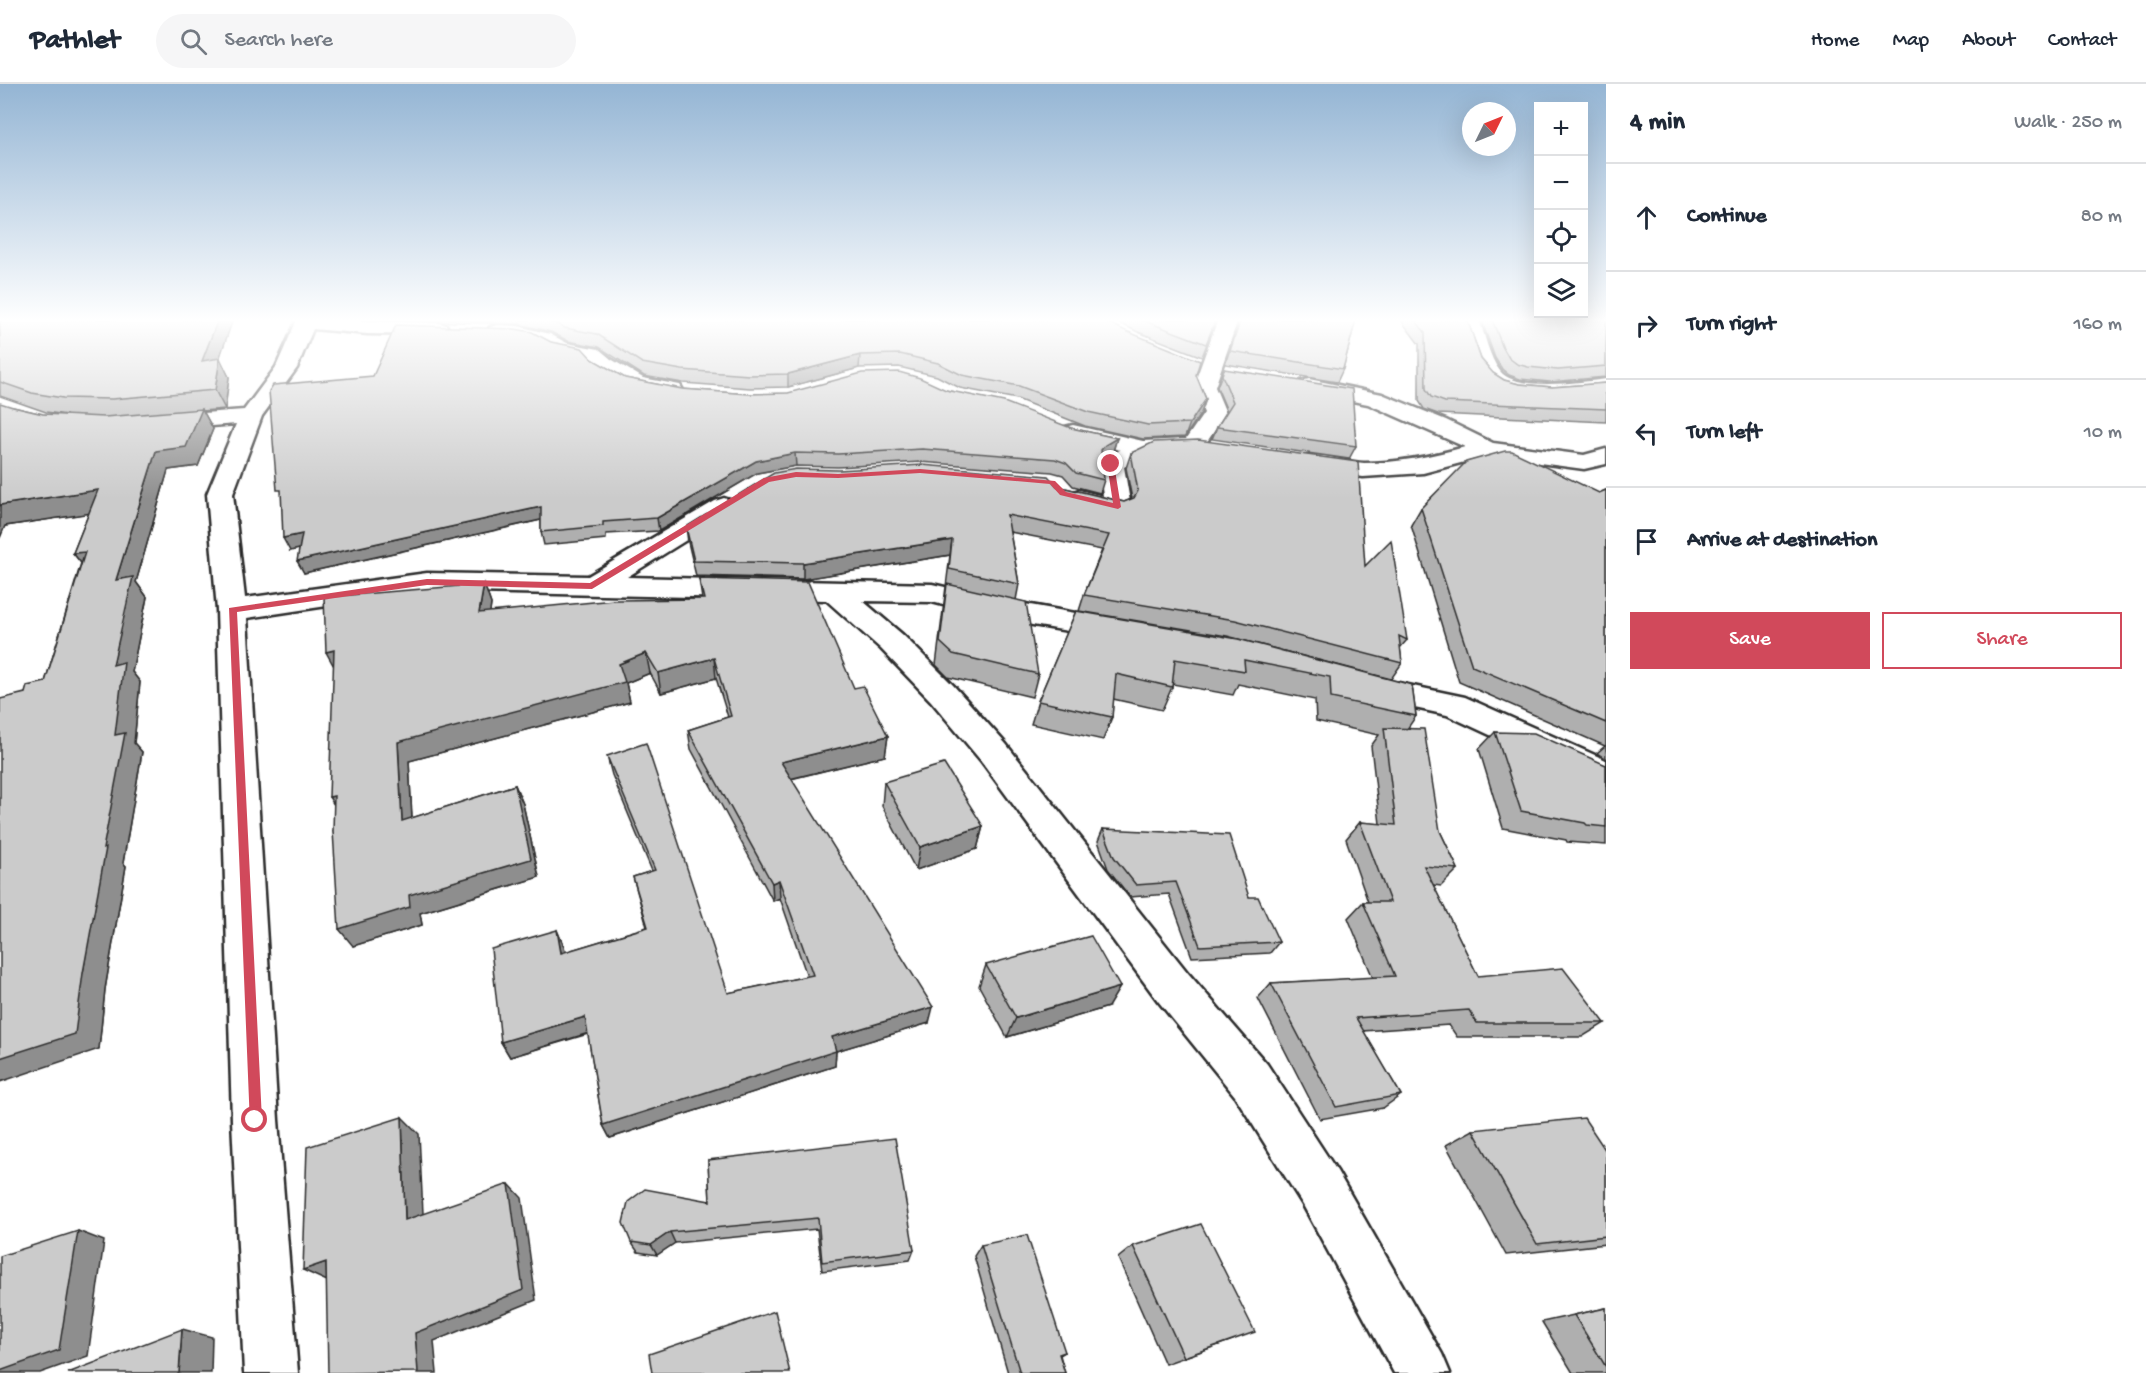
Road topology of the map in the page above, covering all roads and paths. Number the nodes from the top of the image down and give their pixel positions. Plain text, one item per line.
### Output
1 (278, 379) edge
2 (631, 379) edge
3 (1206, 379) edge
4 (1495, 379) edge
5 (1293, 384) edge
6 (1606, 386) edge
7 (694, 393) edge
8 (251, 416) junction
9 (144, 424) edge
10 (1057, 425) edge
11 (1143, 448) junction
12 (1487, 449) junction
13 (1606, 456) edge
14 (1289, 458) edge
15 (1058, 488) edge
16 (743, 494) edge
17 (592, 586) junction
18 (835, 592) junction
19 (232, 610) junction
20 (1146, 634) edge
21 (1341, 680) edge
22 (1606, 775) edge
23 (271, 1373) edge
24 (1423, 1373) edge

1 - 8 street
2 - 7 street
3 - 11 street
4 - 6 street
5 - 12 street
8 - 9 street
8 - 19 street
10 - 11 street
11 - 15 street
12 - 13 street
12 - 14 street
16 - 17 street
17 - 18 street
17 - 19 street
18 - 20 street
18 - 24 street
19 - 23 street
21 - 22 street

